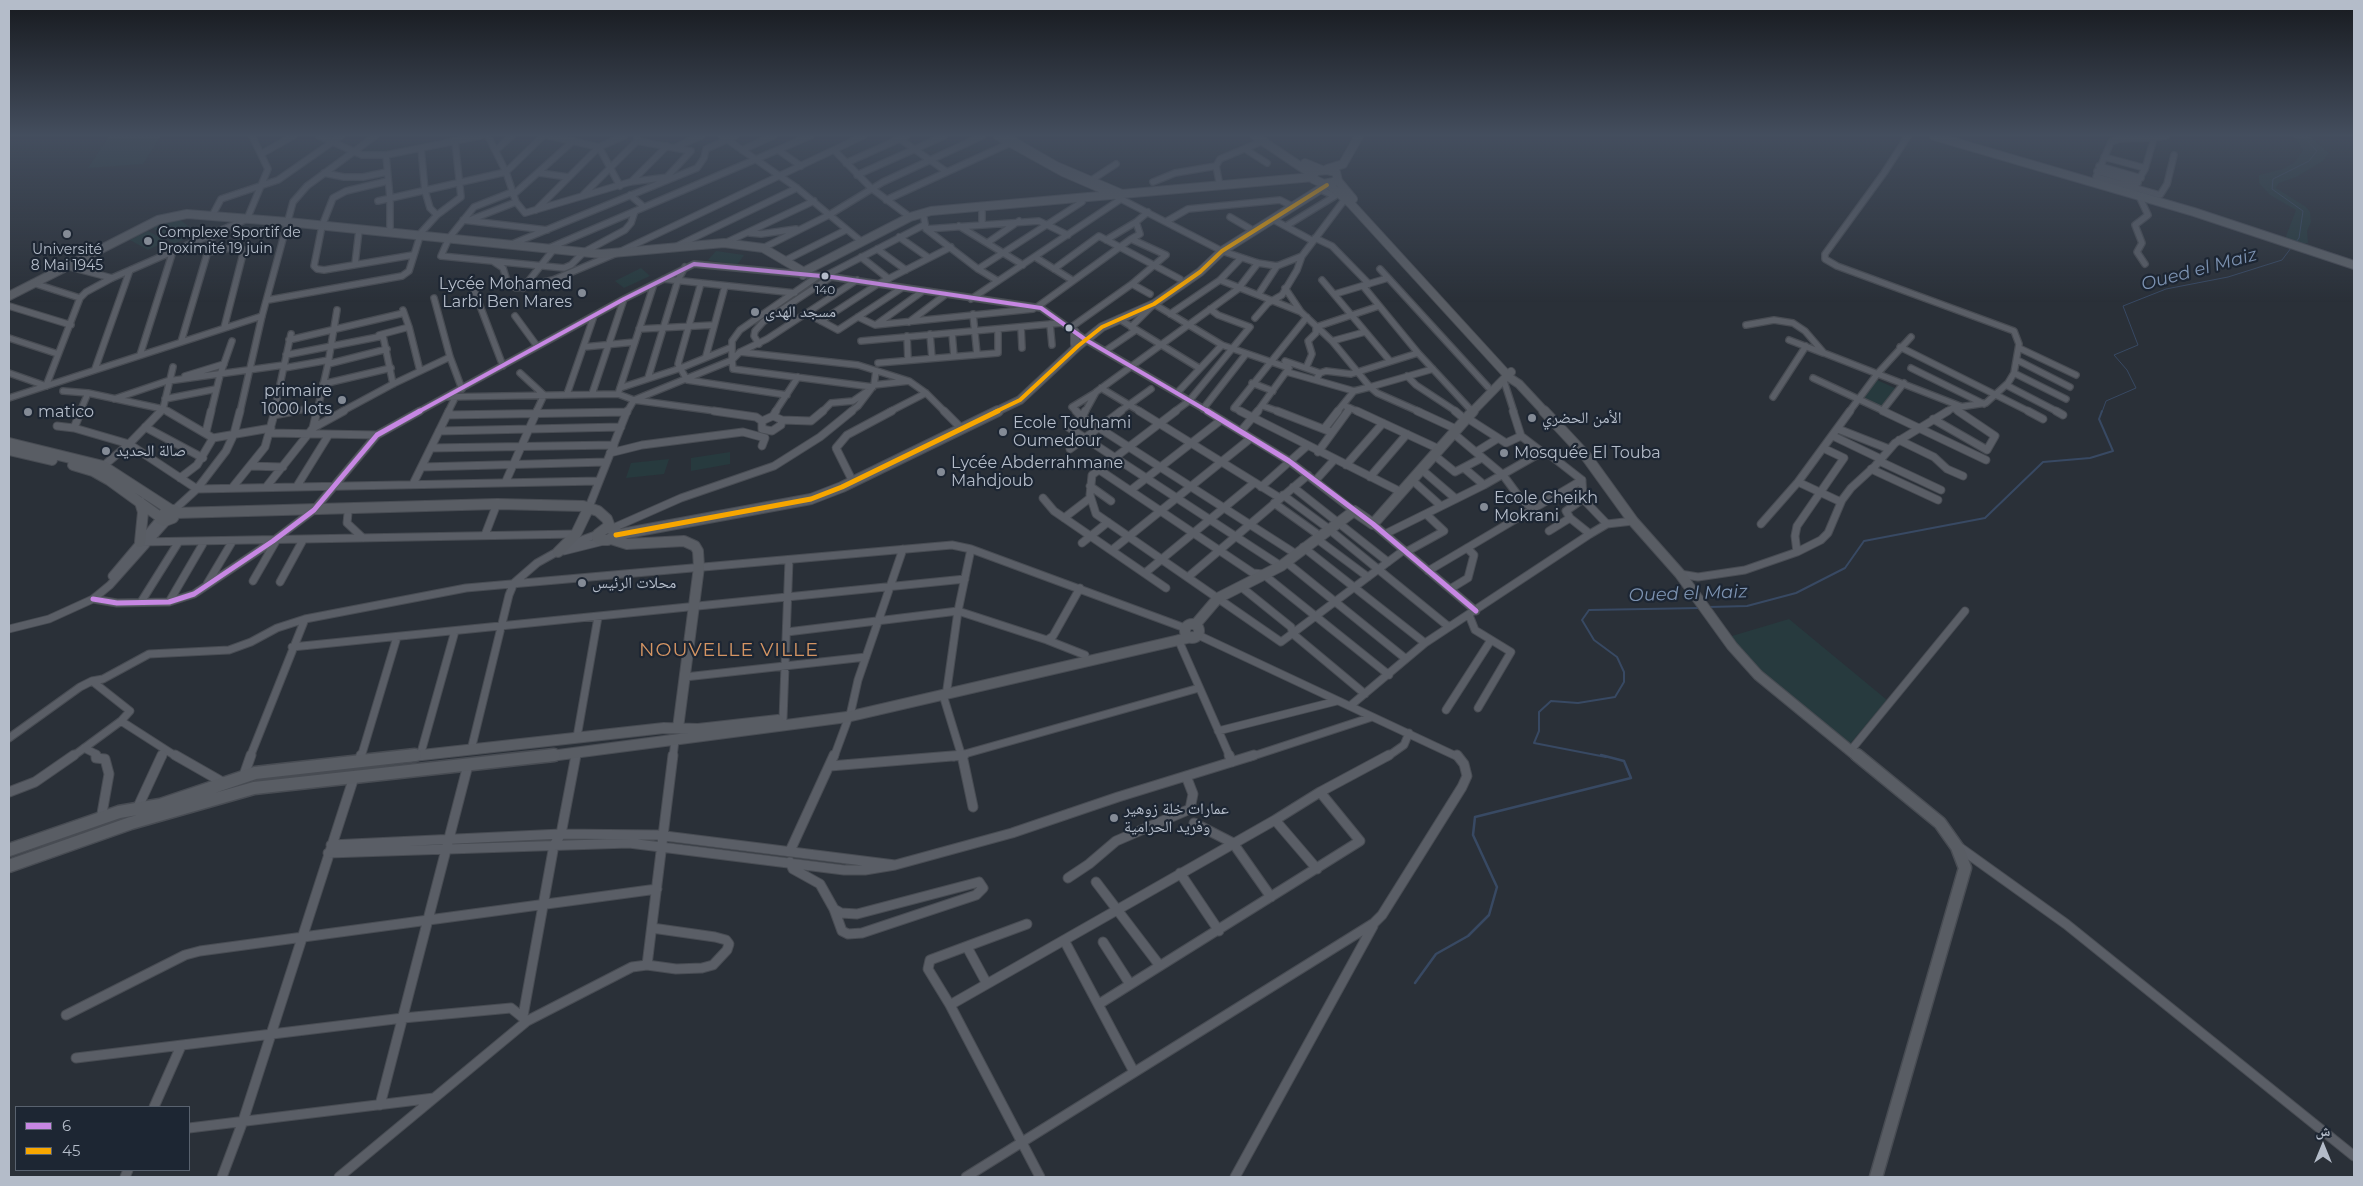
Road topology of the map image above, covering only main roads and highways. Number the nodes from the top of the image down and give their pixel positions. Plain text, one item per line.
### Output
1 (2130, 191) edge
2 (2354, 265) edge

1 - 2 main road

